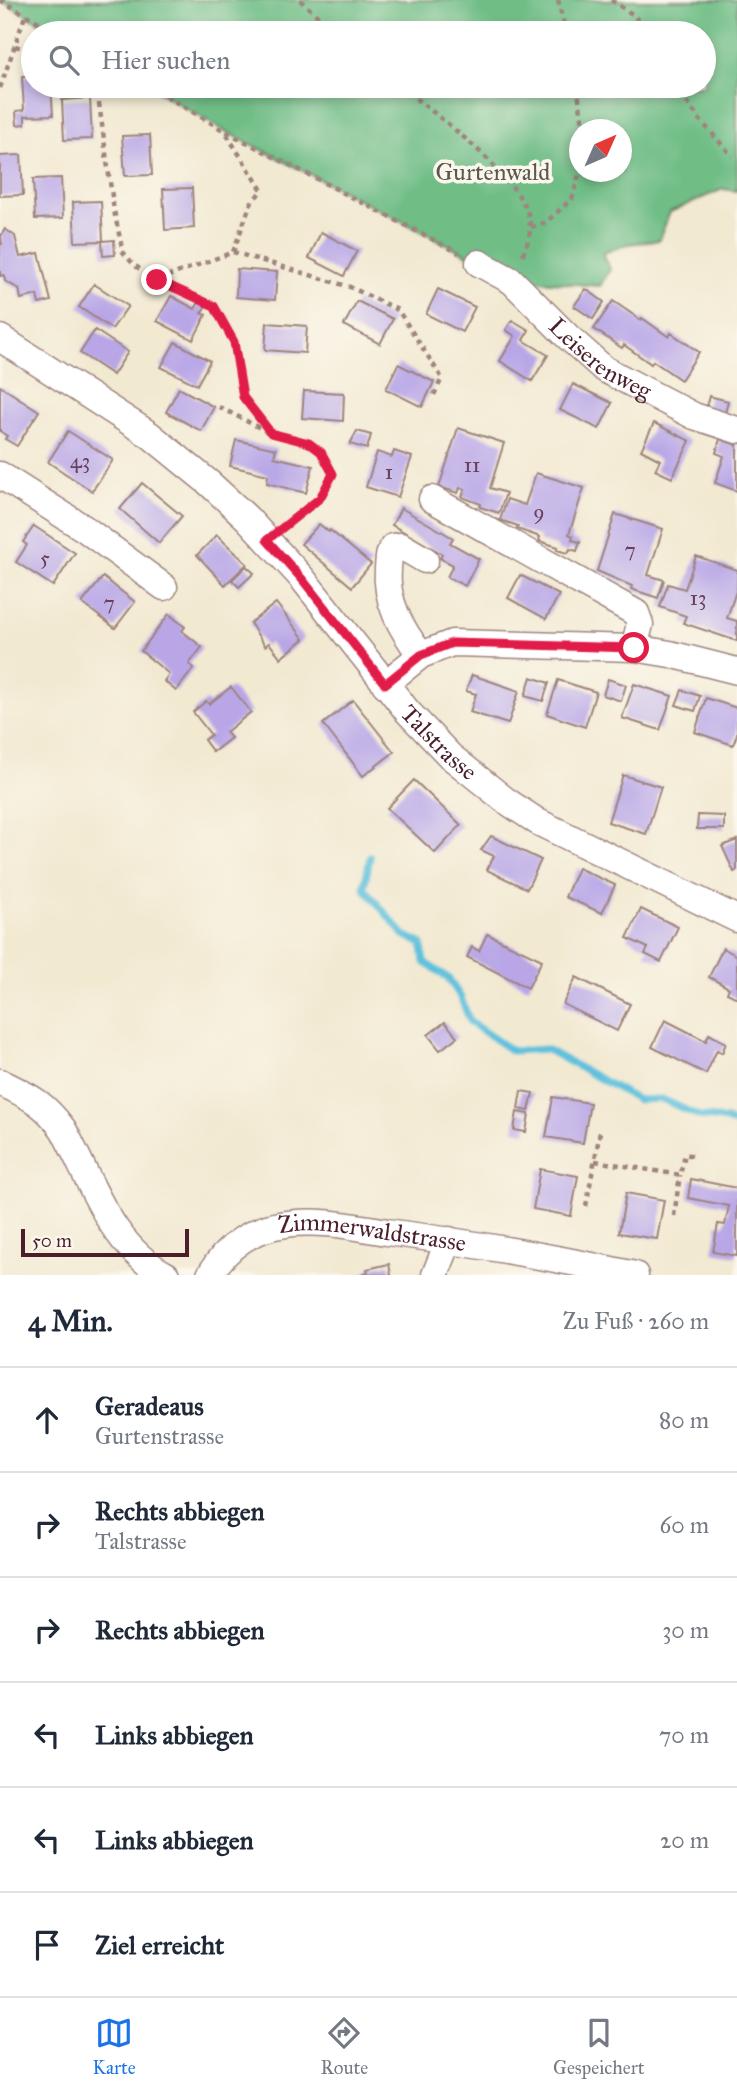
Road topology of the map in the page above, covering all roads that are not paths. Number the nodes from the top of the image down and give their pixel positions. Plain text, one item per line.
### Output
1 (479, 263) road end
2 (0, 338) edge
3 (737, 430) edge
4 (0, 475) edge
5 (432, 499) dead end
6 (425, 560) dead end
7 (164, 587) dead end
8 (634, 648) junction
9 (421, 655) junction
10 (737, 671) edge
11 (385, 684) junction
12 (737, 919) edge
13 (0, 1082) edge
14 (449, 1240) junction
15 (166, 1275) edge
16 (210, 1275) edge
17 (435, 1275) edge
18 (635, 1275) edge

1 - 3 street, Leiserenweg
2 - 11 street, Talstrasse
4 - 7 street
5 - 8 street
6 - 9 street
8 - 9 street
8 - 10 street
9 - 11 street
11 - 12 street, Talstrasse
13 - 15 street
14 - 16 street, Zimmerwaldstrasse
14 - 17 street
14 - 18 street, Zimmerwaldstrasse

